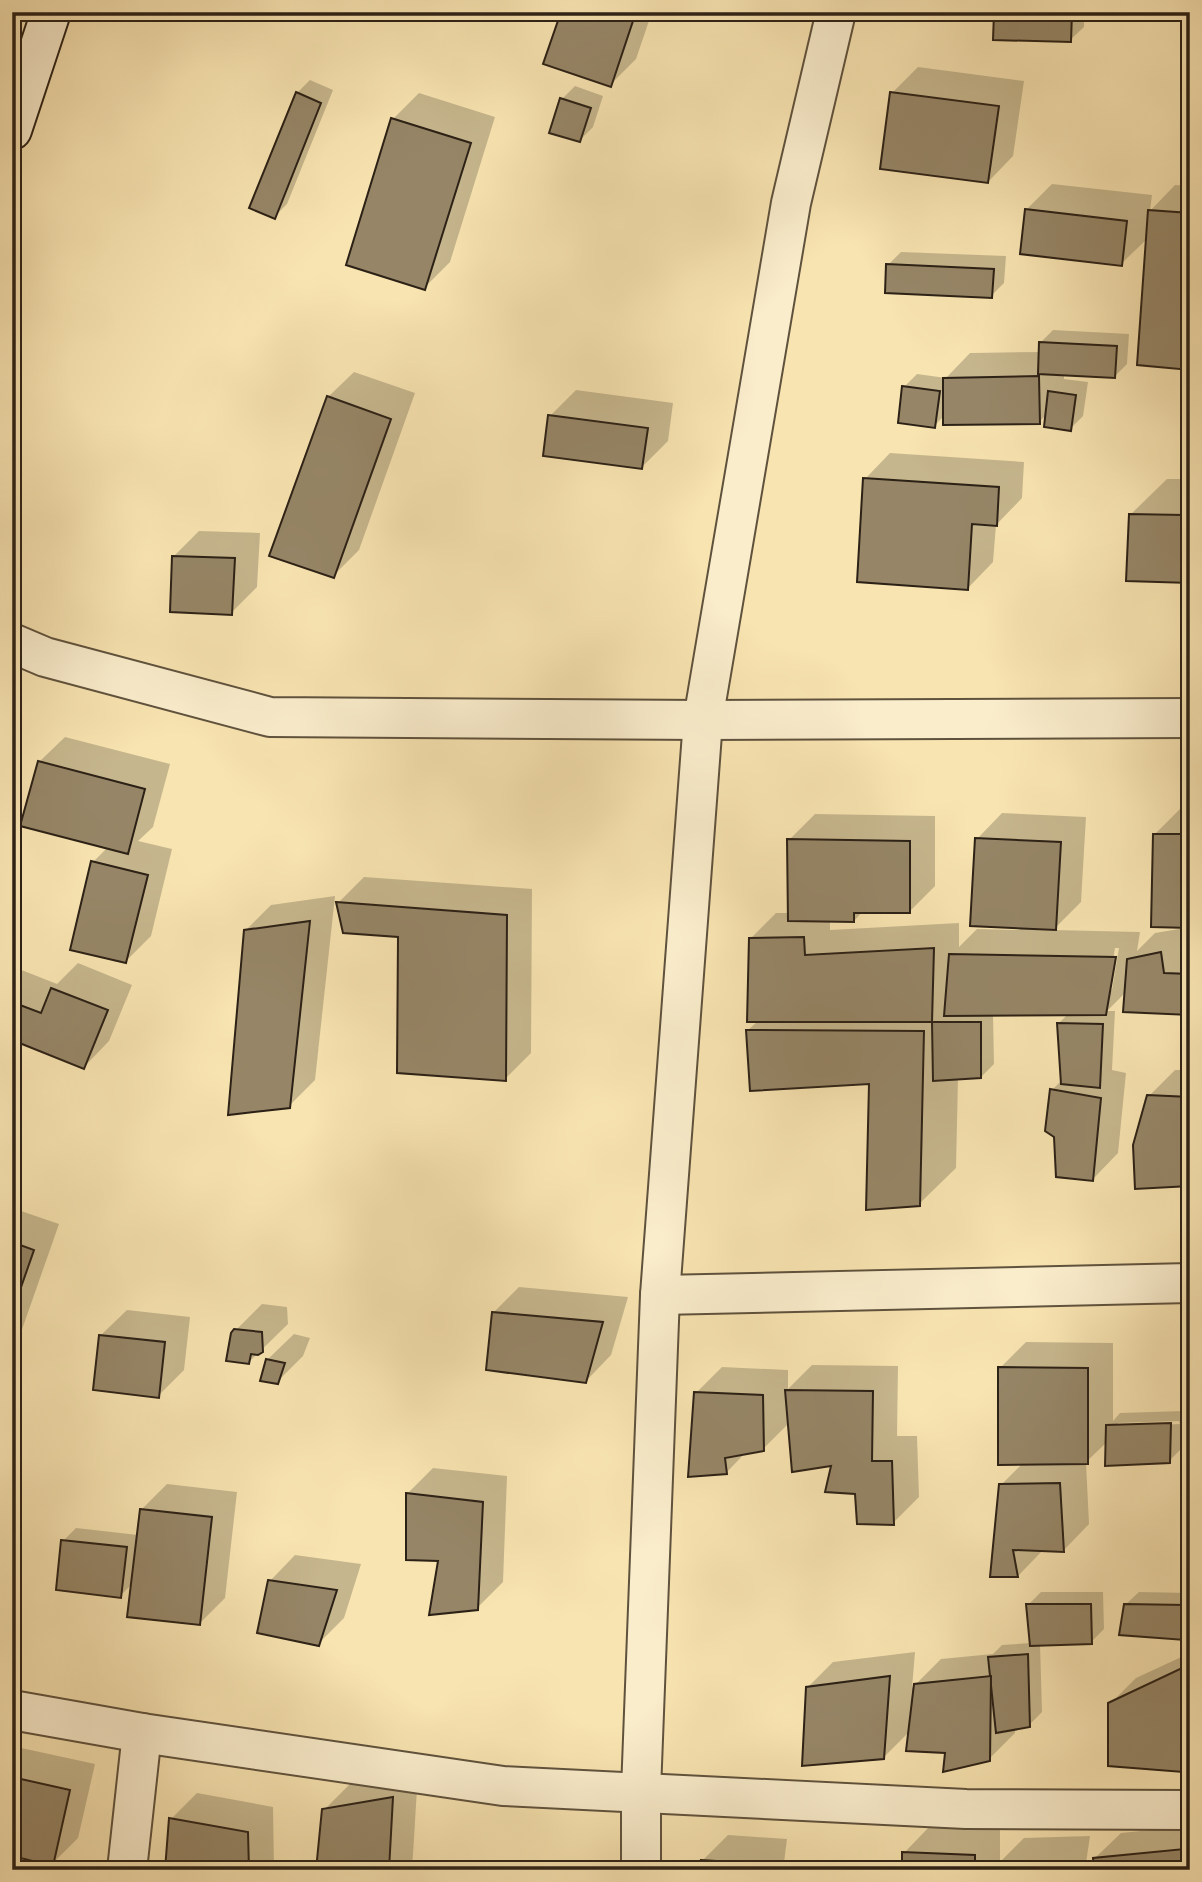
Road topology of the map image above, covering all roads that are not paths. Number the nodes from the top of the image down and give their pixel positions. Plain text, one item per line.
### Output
1 (51, 12) edge
2 (836, 12) edge
3 (12, 131) edge
4 (12, 643) edge
5 (1190, 718) edge
6 (703, 720) junction
7 (1190, 1283) edge
8 (660, 1295) junction
9 (12, 1710) edge
10 (142, 1733) junction
11 (641, 1791) junction
12 (1190, 1810) edge
13 (127, 1870) edge
14 (640, 1870) edge

1 - 3 street
2 - 6 street
4 - 6 street
5 - 6 street
6 - 8 street
7 - 8 street
8 - 11 street
9 - 10 street
10 - 11 street
10 - 13 street
11 - 12 street
11 - 14 street

